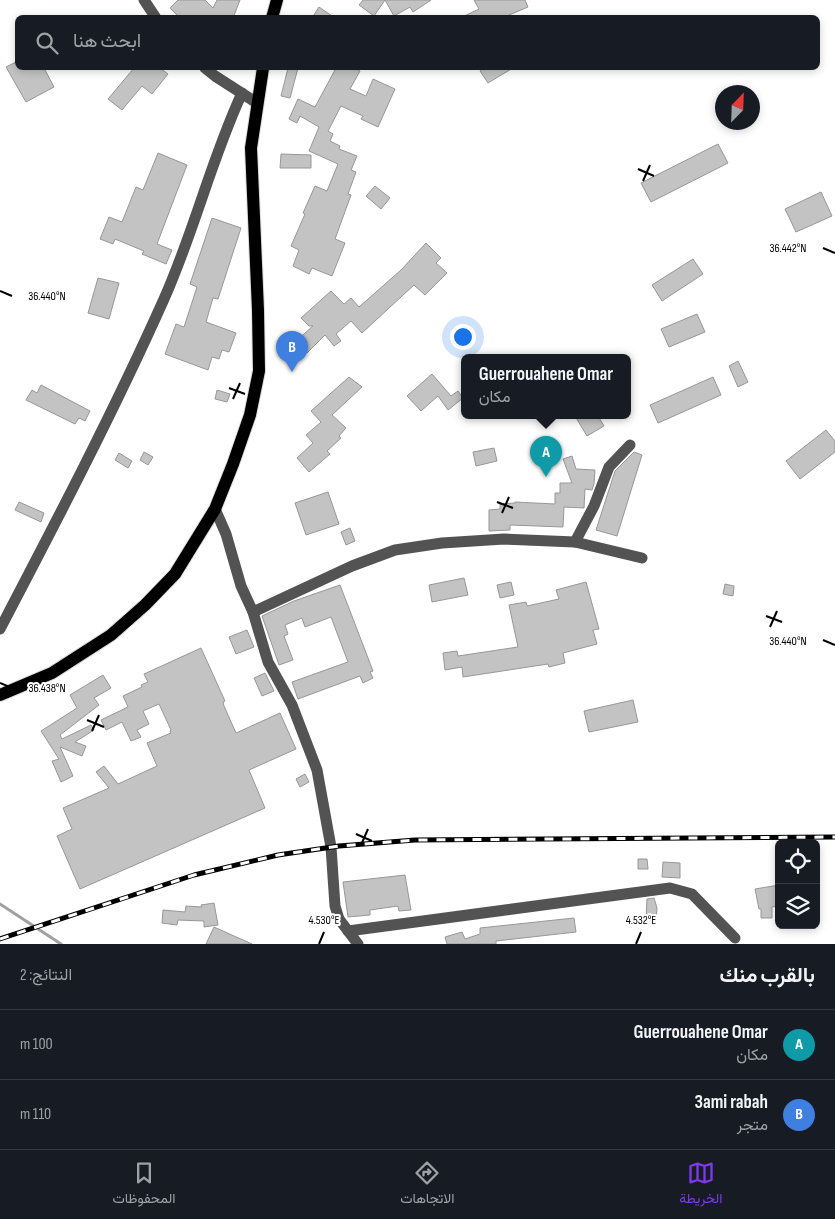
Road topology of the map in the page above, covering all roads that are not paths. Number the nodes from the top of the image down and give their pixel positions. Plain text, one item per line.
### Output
1 (144, 0) edge
2 (277, 0) edge
3 (154, 15) edge
4 (273, 15) edge
5 (208, 70) edge
6 (263, 70) edge
7 (242, 93) junction
8 (257, 104) junction
9 (630, 445) dead end
10 (215, 509) junction
11 (575, 542) junction
12 (642, 558) dead end
13 (253, 612) junction
14 (0, 628) edge
15 (0, 695) edge
16 (348, 931) junction
17 (735, 938) dead end
18 (358, 944) edge

1 - 3 street
2 - 4 main road
5 - 7 street
6 - 8 main road
7 - 8 street
7 - 14 street
8 - 10 main road
9 - 11 street
10 - 13 street
10 - 15 main road
11 - 12 street
11 - 13 street
13 - 16 street
16 - 17 street
16 - 18 street

